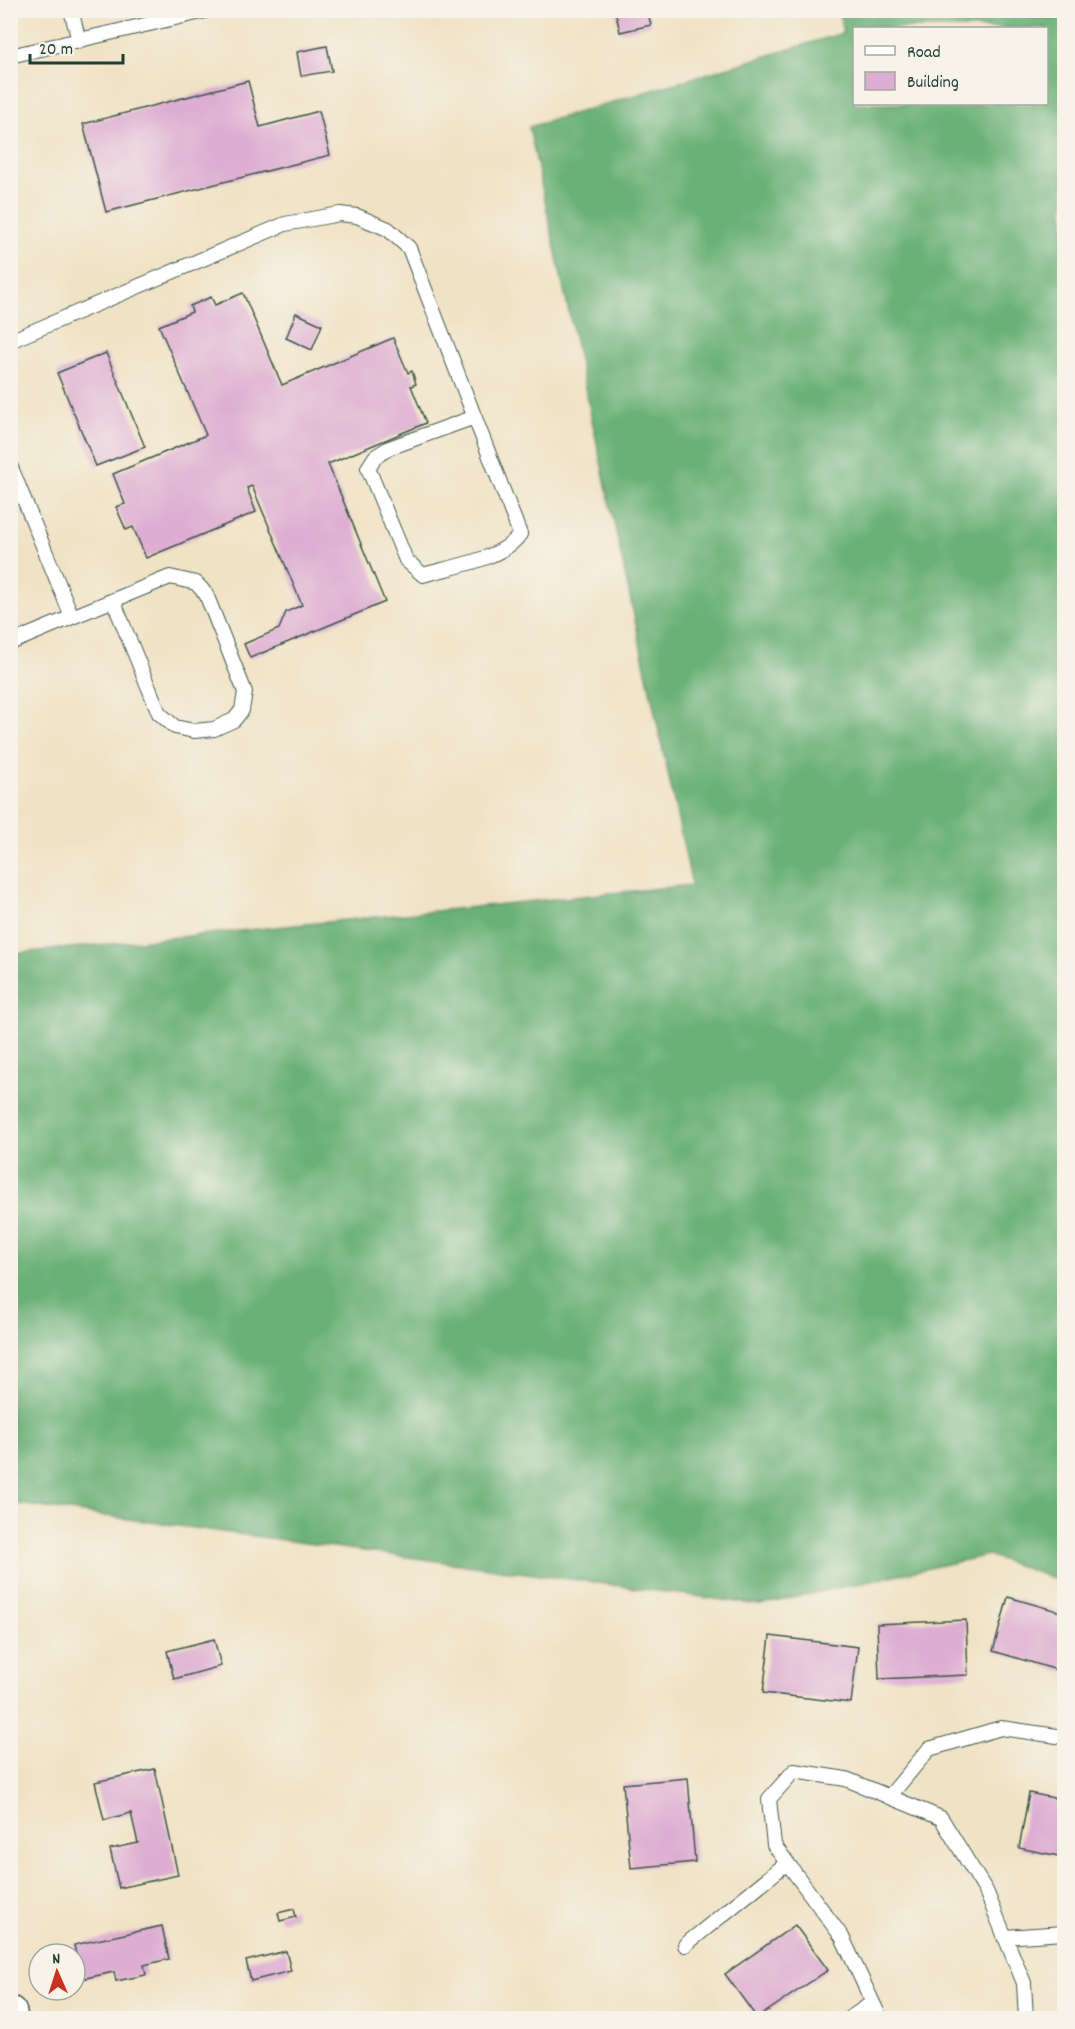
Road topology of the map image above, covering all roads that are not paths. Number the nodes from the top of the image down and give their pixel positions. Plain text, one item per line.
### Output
1 (71, 10) edge
2 (210, 10) edge
3 (79, 41) junction
4 (10, 56) edge
5 (10, 341) edge
6 (474, 417) junction
7 (10, 465) edge
8 (113, 600) junction
9 (72, 617) junction
10 (10, 643) edge
11 (1065, 1737) edge
12 (889, 1797) junction
13 (787, 1863) junction
14 (1065, 1933) edge
15 (1004, 1937) junction
16 (684, 1945) dead end
17 (872, 2002) junction
18 (10, 2013) edge
19 (11, 2019) edge
20 (850, 2019) edge
21 (880, 2019) edge
22 (1026, 2019) edge

1 - 3 lane
2 - 3 lane
3 - 4 lane
5 - 6 lane
6 - 6 lane
7 - 9 lane
8 - 8 lane
8 - 9 lane
9 - 10 lane
11 - 12 lane
12 - 13 lane
12 - 15 lane
13 - 16 lane
13 - 17 lane
14 - 15 lane
15 - 22 lane
17 - 20 lane
17 - 21 lane
18 - 19 main road

